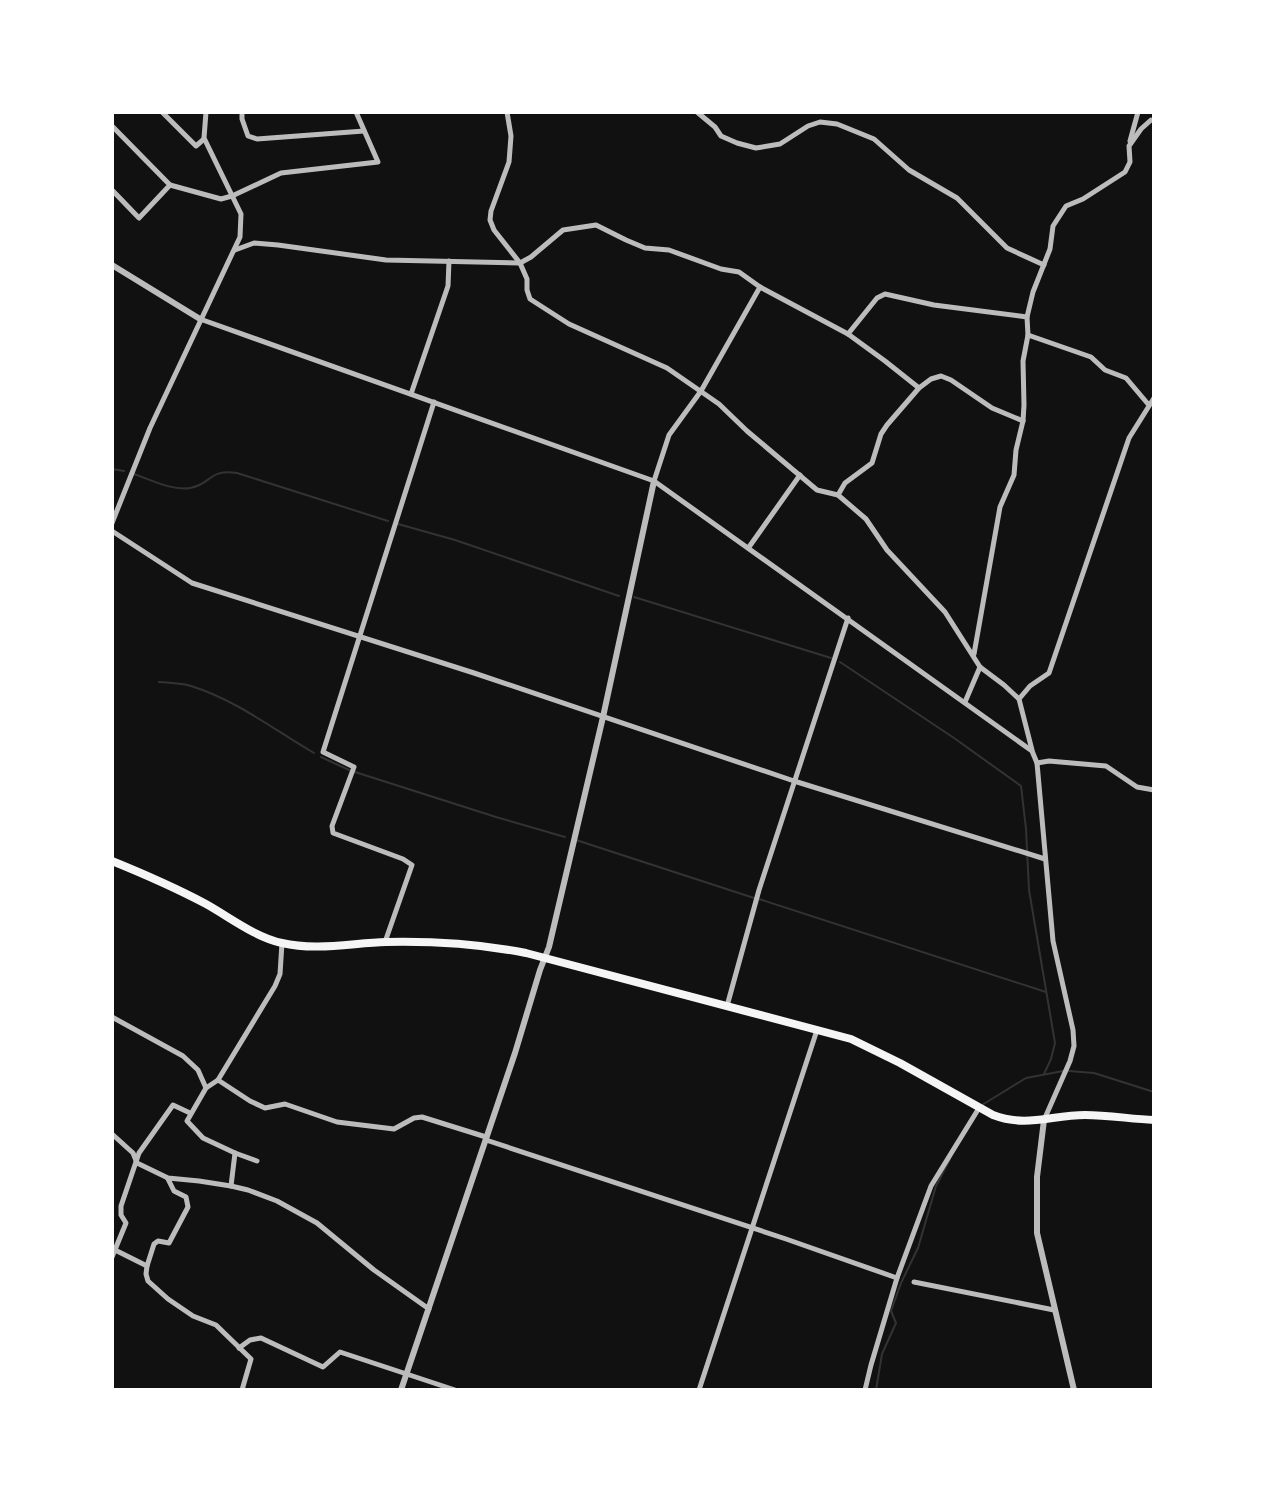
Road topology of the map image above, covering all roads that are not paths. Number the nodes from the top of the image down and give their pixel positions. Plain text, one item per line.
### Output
1 (162, 112) edge
2 (206, 112) edge
3 (242, 112) edge
4 (356, 112) edge
5 (507, 112) edge
6 (697, 112) edge
7 (1138, 112) edge
8 (1154, 121) edge
9 (112, 126) edge
10 (364, 131) junction
11 (204, 138) junction
12 (1129, 146) junction
13 (170, 185) junction
14 (112, 190) edge
15 (232, 196) junction
16 (235, 250) junction
17 (449, 261) junction
18 (520, 263) junction
19 (112, 265) edge
20 (1044, 265) junction
21 (760, 287) junction
22 (1027, 317) junction
23 (200, 319) junction
24 (848, 334) junction
25 (1028, 335) junction
26 (919, 388) junction
27 (701, 391) junction
28 (411, 394) junction
29 (1154, 398) edge
30 (434, 402) junction
31 (1149, 405) junction
32 (1023, 421) junction
33 (800, 475) junction
34 (654, 481) junction
35 (838, 495) junction
36 (112, 523) edge
37 (112, 531) edge
38 (749, 547) junction
39 (848, 618) junction
40 (358, 637) junction
41 (974, 656) junction
42 (980, 667) junction
43 (1019, 699) junction
44 (965, 702) junction
45 (603, 717) junction
46 (1032, 751) junction
47 (1037, 763) junction
48 (794, 781) junction
49 (1154, 790) edge
50 (1045, 859) junction
51 (112, 861) edge
52 (385, 942) junction
53 (282, 943) junction
54 (545, 958) junction
55 (727, 1006) junction
56 (112, 1017) edge
57 (817, 1030) junction
58 (218, 1080) junction
59 (206, 1088) junction
60 (979, 1108) junction
61 (190, 1113) junction
62 (1044, 1120) junction
63 (1154, 1120) edge
64 (112, 1134) edge
65 (486, 1138) junction
66 (235, 1153) junction
67 (257, 1161) dead end
68 (137, 1163) junction
69 (168, 1178) junction
70 (231, 1186) junction
71 (753, 1228) junction
72 (115, 1250) junction
73 (112, 1257) edge
74 (147, 1266) junction
75 (897, 1278) junction
76 (914, 1282) dead end
77 (429, 1309) junction
78 (1054, 1310) junction
79 (239, 1348) junction
80 (407, 1374) junction
81 (242, 1390) edge
82 (401, 1390) edge
83 (455, 1390) edge
84 (699, 1390) edge
85 (865, 1390) edge
86 (1074, 1390) edge

1 - 11 street
2 - 11 street
3 - 10 street
4 - 10 street
5 - 18 street
6 - 20 street
7 - 12 street
8 - 12 street
9 - 13 street
10 - 15 street
11 - 15 street
12 - 20 street
13 - 14 street
13 - 15 street
15 - 16 street
16 - 17 street
16 - 23 street
17 - 18 street
17 - 28 street
18 - 21 street
18 - 27 street
19 - 23 street
20 - 22 street
21 - 24 street
21 - 27 street
22 - 24 street
22 - 25 street
23 - 28 street
23 - 36 street
24 - 26 street
25 - 31 street
25 - 32 street
26 - 32 street
26 - 35 street
27 - 33 street
27 - 34 street
28 - 30 street
29 - 31 street
30 - 34 street
30 - 40 street
31 - 43 street
32 - 41 street
33 - 35 street
33 - 38 street
34 - 38 street
34 - 45 street
35 - 41 street
37 - 40 street
38 - 39 street
39 - 44 street
39 - 48 street
40 - 45 street
40 - 52 street
41 - 42 street
42 - 43 street
42 - 44 street
43 - 46 street
44 - 46 street
45 - 48 street
45 - 54 street
46 - 47 street
47 - 49 street
47 - 50 street
48 - 50 street
48 - 55 street
50 - 62 street
51 - 53 main road
52 - 53 main road
52 - 54 main road
53 - 58 street
54 - 55 main road
54 - 65 street
55 - 57 main road
56 - 59 street
57 - 60 main road
57 - 71 street
58 - 59 street
58 - 65 street
59 - 61 street
60 - 62 main road
60 - 75 street
61 - 66 street
61 - 68 street
62 - 63 main road
62 - 78 street
64 - 68 street
65 - 71 street
65 - 77 street
66 - 67 street
66 - 70 street
68 - 69 street
68 - 72 street
69 - 70 street
69 - 74 street
70 - 77 street
71 - 75 street
71 - 84 street
72 - 73 street
72 - 74 street
74 - 79 street
75 - 85 street
76 - 78 street
77 - 80 street
78 - 86 street
79 - 80 street
79 - 81 street
80 - 82 street
80 - 83 street

